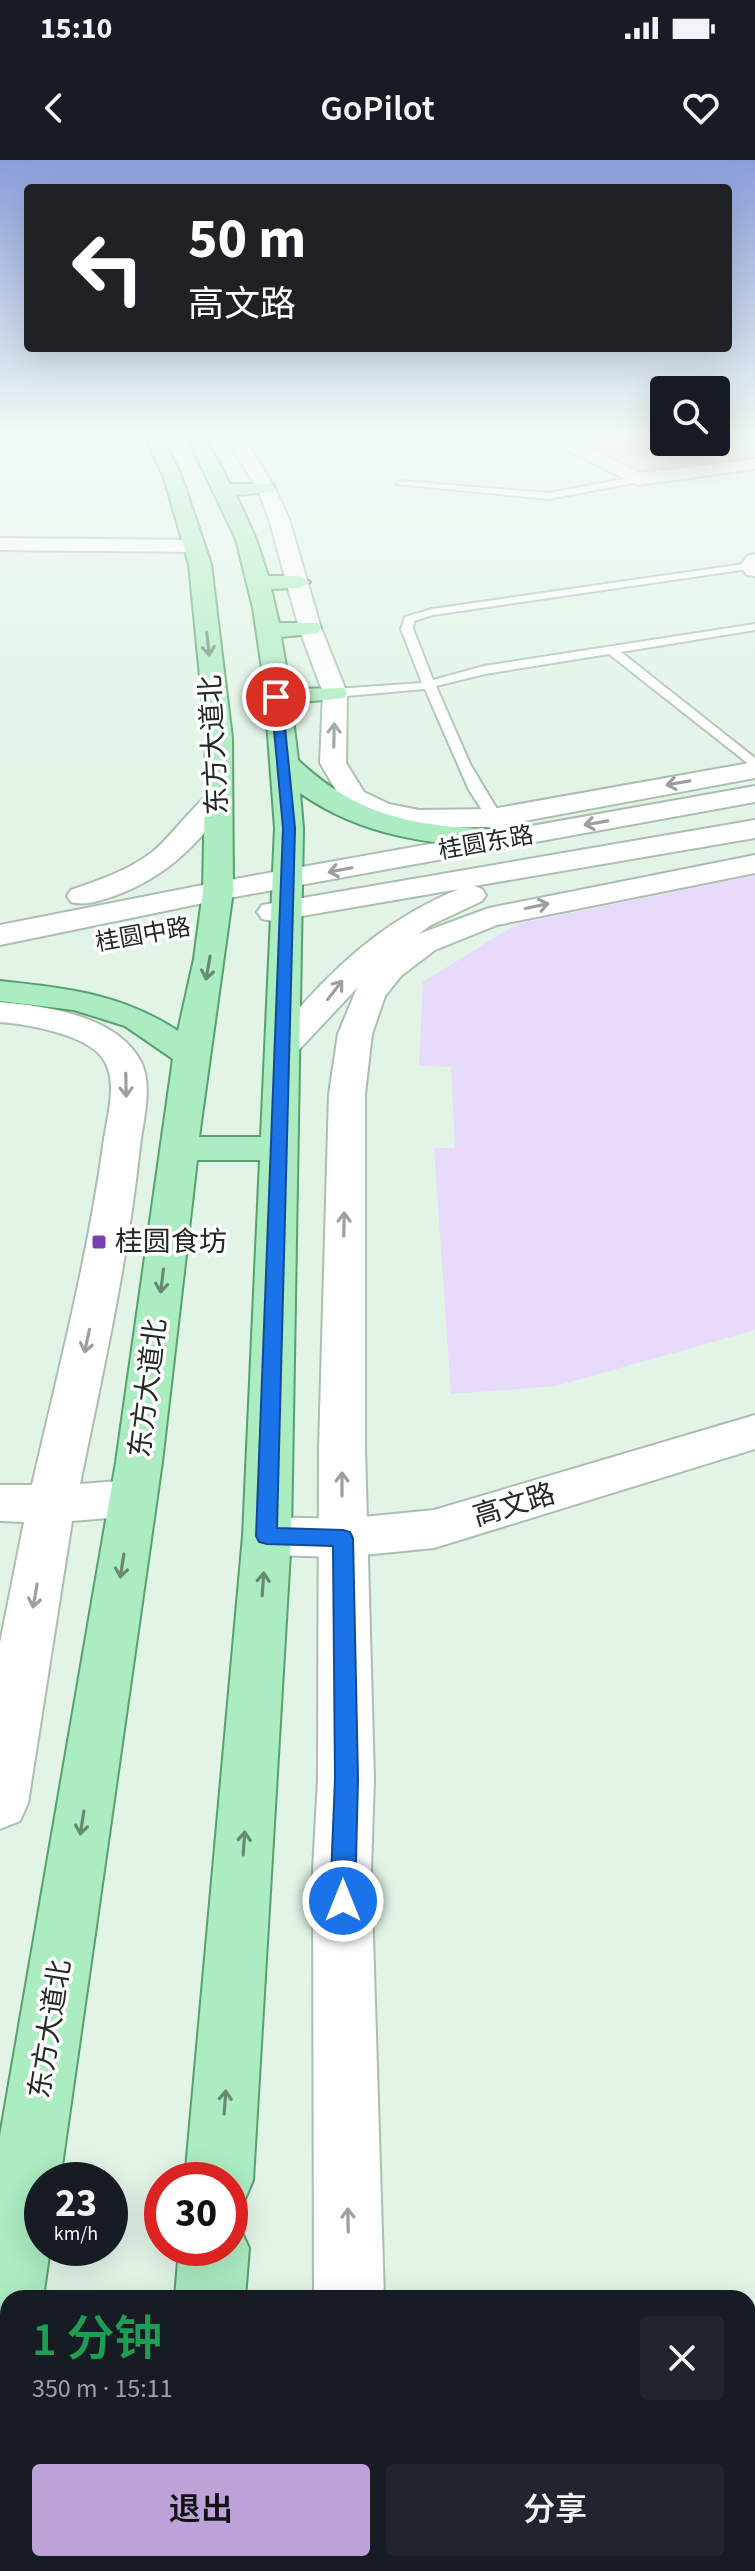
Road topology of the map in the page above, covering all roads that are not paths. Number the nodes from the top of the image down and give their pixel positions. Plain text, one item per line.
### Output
1 (195, 548) edge
2 (249, 548) edge
3 (288, 548) edge
4 (754, 566) edge
5 (201, 575) junction
6 (258, 578) junction
7 (299, 582) junction
8 (755, 627) edge
9 (310, 628) junction
10 (268, 631) junction
11 (612, 650) junction
12 (431, 686) junction
13 (335, 693) junction
14 (276, 697) junction
15 (285, 763) junction
16 (755, 768) edge
17 (755, 794) edge
18 (218, 797) junction
19 (500, 828) junction
20 (751, 842) edge
21 (559, 864) junction
22 (288, 895) junction
23 (216, 906) junction
24 (0, 924) edge
25 (0, 935) edge
26 (0, 961) edge
27 (0, 991) edge
28 (0, 1012) edge
29 (283, 1047) junction
30 (191, 1055) junction
31 (179, 1148) junction
32 (280, 1149) junction
33 (755, 1432) edge
34 (133, 1498) junction
35 (0, 1503) edge
36 (52, 1504) junction
37 (267, 1536) junction
38 (343, 1538) junction
39 (0, 1803) edge
40 (19, 2110) edge
41 (220, 2162) edge
42 (213, 2266) edge
43 (4, 2290) edge
44 (211, 2290) edge
45 (349, 2290) edge

1 - 5 main road, 东方大道北
2 - 6 main road
3 - 7 street
4 - 12 lane
5 - 6 main road
5 -> 18 main road, 东方大道北
6 - 7 main road
6 - 10 main road
7 - 9 street
8 - 11 lane
9 - 10 main road
9 - 13 street
10 - 14 main road
11 - 12 lane
11 - 16 lane
12 - 13 lane
12 - 19 lane
13 - 14 main road
19 -> 13 street
14 - 15 main road
15 - 19 main road
15 - 22 main road
16 -> 19 street
17 -> 19 street, 桂圆东路
18 - 23 main road, 东方大道北
18 - 24 street
19 -> 22 street, 桂圆东路
20 - 21 street, 桂圆东路
38 -> 20 street
21 - 22 street, 桂圆东路
29 -> 21 street
22 - 23 street, 桂圆中路
22 - 29 main road
23 - 25 street, 桂圆中路
23 - 26 street, 桂圆中路
23 -> 30 main road, 东方大道北
27 - 30 main road
28 -> 36 street
29 - 32 main road
30 - 31 main road, 东方大道北
31 - 32 main road
31 -> 34 main road, 东方大道北
32 - 37 main road
33 - 38 street, 高文路
34 - 36 street
34 -> 40 main road, 东方大道北
35 - 36 street
36 -> 39 street
37 - 38 street, 高文路
41 -> 37 main road
45 -> 38 street
40 - 43 main road, 东方大道北
42 - 44 main road

